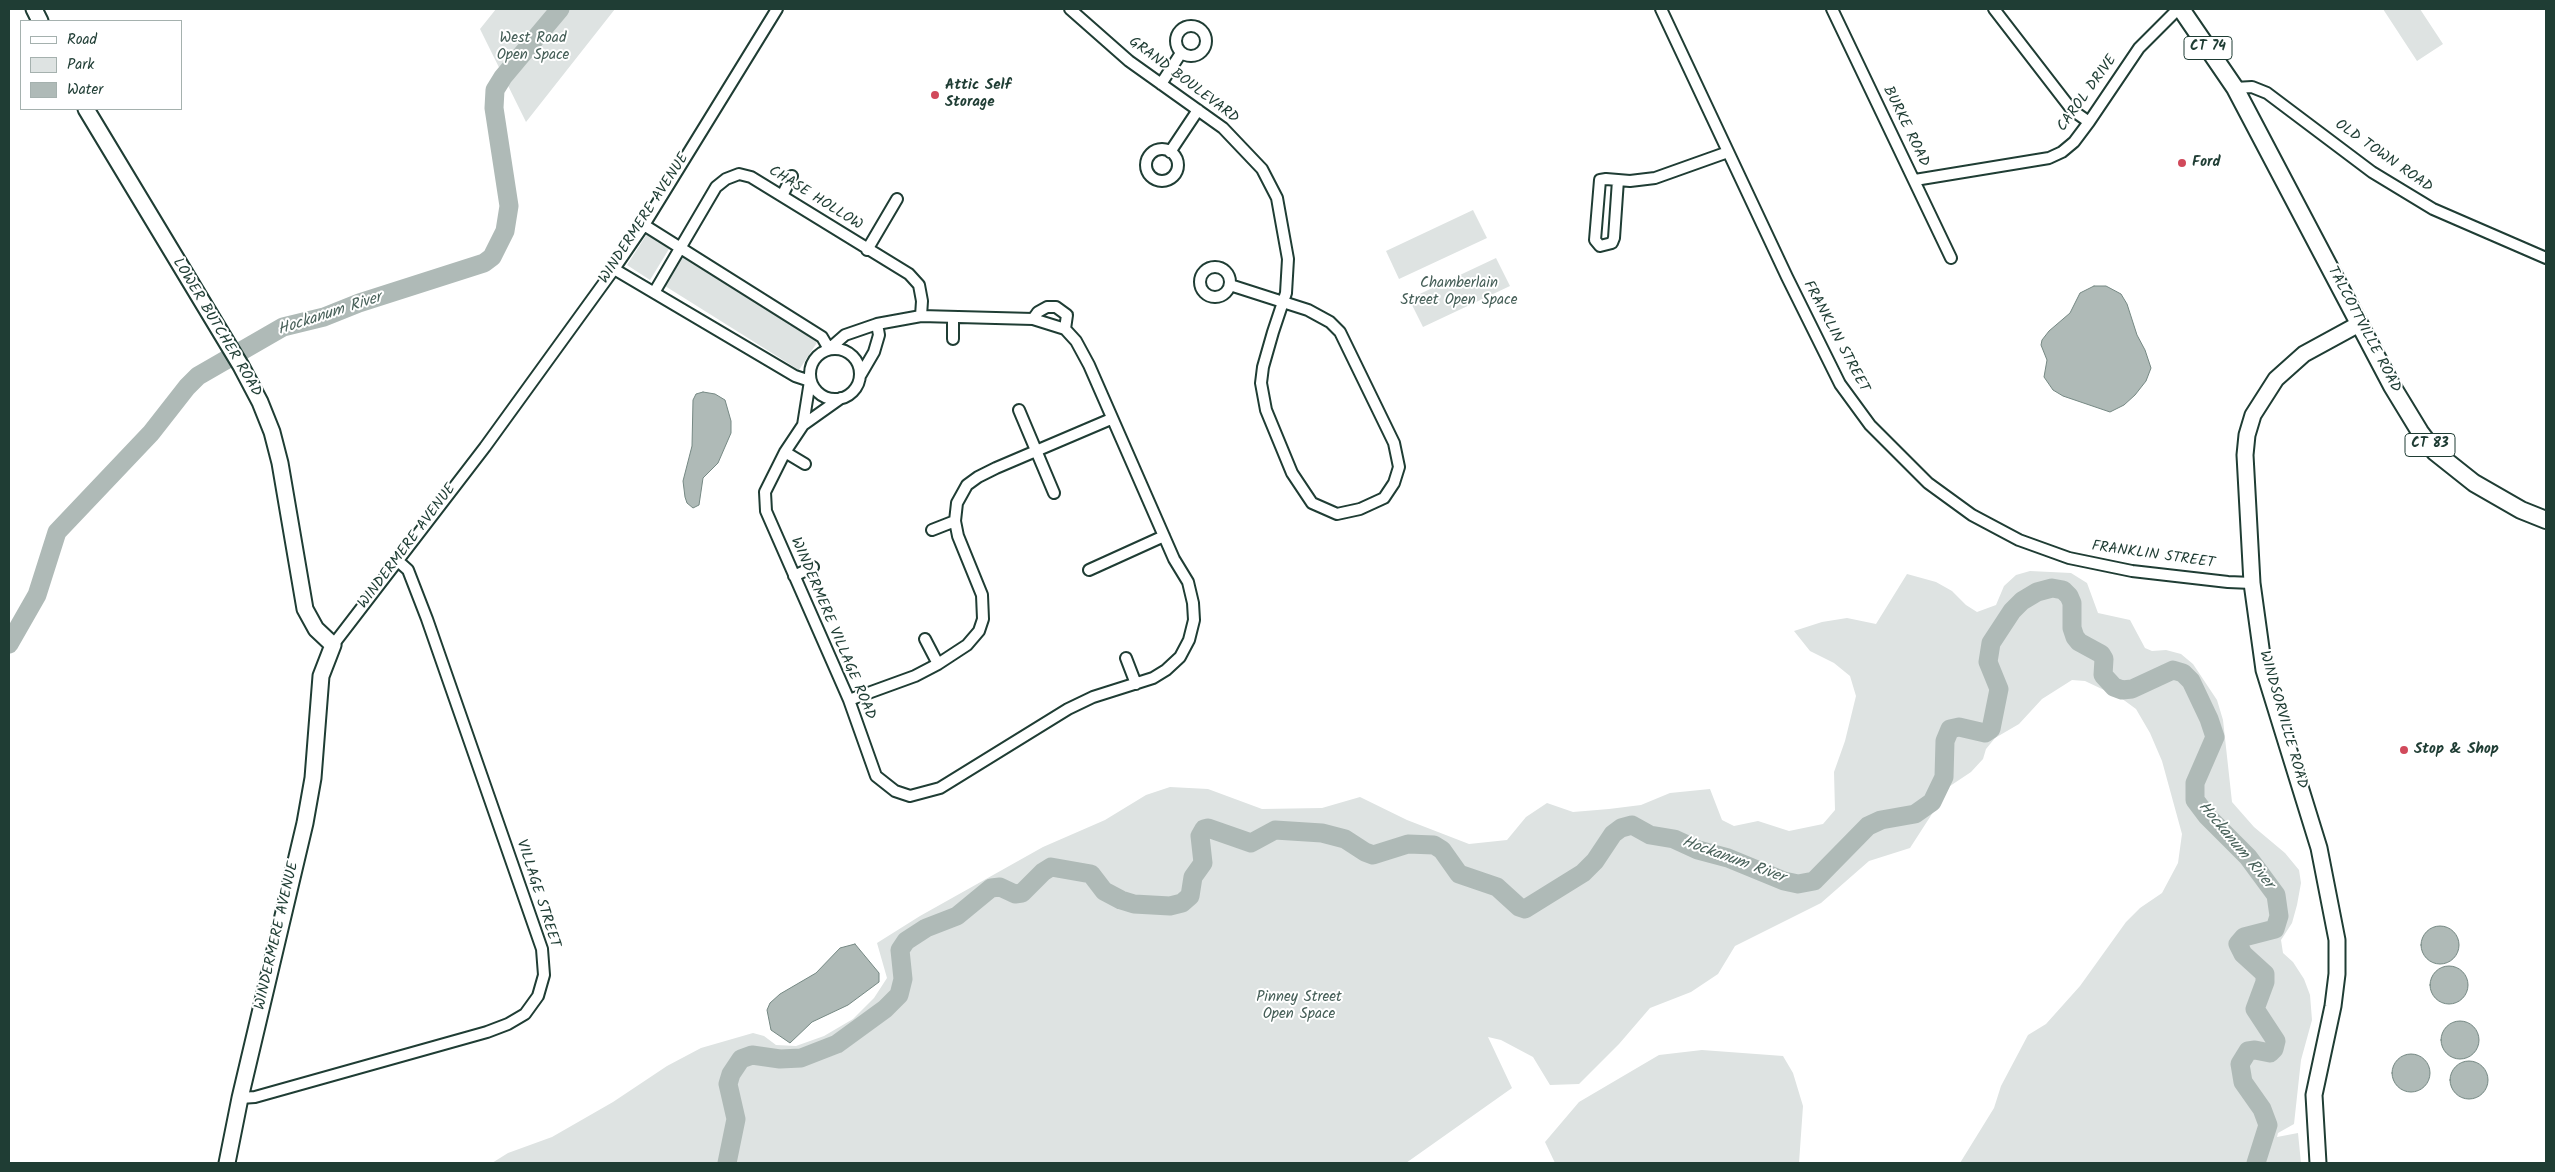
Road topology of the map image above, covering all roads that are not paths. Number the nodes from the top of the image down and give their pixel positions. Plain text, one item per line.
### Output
1 (777, 9) edge
2 (1070, 9) edge
3 (1660, 9) edge
4 (1832, 9) edge
5 (1994, 9) edge
6 (2180, 9) edge
7 (1181, 52) dead end
8 (1162, 84) junction
9 (2235, 88) junction
10 (87, 110) edge
11 (1198, 110) junction
12 (2089, 122) junction
13 (1170, 152) dead end
14 (1728, 152) junction
15 (792, 176) dead end
16 (1618, 180) junction
17 (1915, 180) junction
18 (782, 196) junction
19 (897, 199) dead end
20 (644, 225) junction
21 (679, 248) junction
22 (867, 250) junction
23 (1951, 258) dead end
24 (2546, 258) edge
25 (614, 269) junction
26 (1230, 285) dead end
27 (655, 291) junction
28 (1283, 302) junction
29 (921, 316) junction
30 (953, 317) junction
31 (1032, 319) junction
32 (877, 324) junction
33 (2359, 324) junction
34 (1065, 329) junction
35 (953, 339) dead end
36 (829, 349) junction
37 (860, 376) junction
38 (810, 381) junction
39 (841, 398) junction
40 (1019, 410) dead end
41 (1111, 419) junction
42 (803, 425) junction
43 (1036, 451) junction
44 (785, 452) junction
45 (805, 464) dead end
46 (1054, 493) dead end
47 (2546, 520) edge
48 (955, 521) junction
49 (932, 530) dead end
50 (1164, 536) junction
51 (398, 561) junction
52 (813, 567) dead end
53 (1089, 570) dead end
54 (794, 576) junction
55 (2252, 583) junction
56 (925, 638) dead end
57 (334, 645) junction
58 (1126, 658) dead end
59 (938, 664) junction
60 (1136, 684) junction
61 (849, 700) junction
62 (240, 1098) junction
63 (227, 1163) edge
64 (2318, 1163) edge

1 - 20 street, WINDERMERE AVENUE
2 - 8 street, GRAND BOULEVARD
3 - 14 street, FRANKLIN STREET
4 - 17 street, BURKE ROAD
5 - 12 street
6 - 9 main road, CT 74
6 - 12 street, CAROL DRIVE
7 - 8 street
8 - 11 street, GRAND BOULEVARD
9 - 24 street, OLD TOWN ROAD
9 - 33 main road, TALCOTTVILLE ROAD / CT 83
10 - 57 street, LOWER BUTCHER ROAD
11 - 13 street
11 - 28 street, GRAND BOULEVARD
12 - 17 street, CAROL DRIVE
14 - 16 street
14 - 55 street, FRANKLIN STREET
15 - 18 street
16 - 16 street
17 - 23 street, BURKE ROAD
18 - 21 street, CHASE HOLLOW
18 - 22 street, CHASE HOLLOW
19 - 22 street
20 - 21 street
20 - 25 street, WINDERMERE AVENUE
21 - 27 street, CHASE HOLLOW
21 - 36 street
22 - 29 street, CHASE HOLLOW
25 - 27 street
25 - 51 street, WINDERMERE AVENUE
26 - 28 street
27 - 38 street
28 - 28 street, GRAND BOULEVARD
29 - 30 street, WINDERMERE VILLAGE ROAD
29 - 32 street, WINDERMERE VILLAGE ROAD
30 - 31 street, WINDERMERE VILLAGE ROAD
30 - 35 street
31 - 34 street, WINDERMERE VILLAGE ROAD
31 - 34 street, WINDERMERE VILLAGE ROAD
32 - 36 street, WINDERMERE VILLAGE ROAD
32 - 37 street, WINDERMERE VILLAGE ROAD
33 - 47 main road, TALCOTTVILLE ROAD / CT 83
33 - 55 street, WINDSORVILLE ROAD
34 - 41 street, WINDERMERE VILLAGE ROAD
36 - 37 street
36 - 38 street, WINDERMERE VILLAGE ROAD
37 - 39 street, WINDERMERE VILLAGE ROAD
38 - 39 street
38 - 42 street, WINDERMERE VILLAGE ROAD
39 - 42 street, WINDERMERE VILLAGE ROAD
40 - 43 street
41 - 43 street
41 - 50 street, WINDERMERE VILLAGE ROAD
42 - 44 street, WINDERMERE VILLAGE ROAD
43 - 46 street
43 - 48 street
44 - 45 street
44 - 54 street, WINDERMERE VILLAGE ROAD
48 - 49 street
48 - 59 street
50 - 53 street
50 - 60 street, WINDERMERE VILLAGE ROAD
51 - 57 street, WINDERMERE AVENUE
51 - 62 street, VILLAGE STREET
52 - 54 street
54 - 61 street, WINDERMERE VILLAGE ROAD
55 - 64 street, WINDSORVILLE ROAD
56 - 59 street
57 - 62 street, WINDERMERE AVENUE
58 - 60 street
59 - 61 street
60 - 61 street, WINDERMERE VILLAGE ROAD
62 - 63 street, WINDERMERE AVENUE

